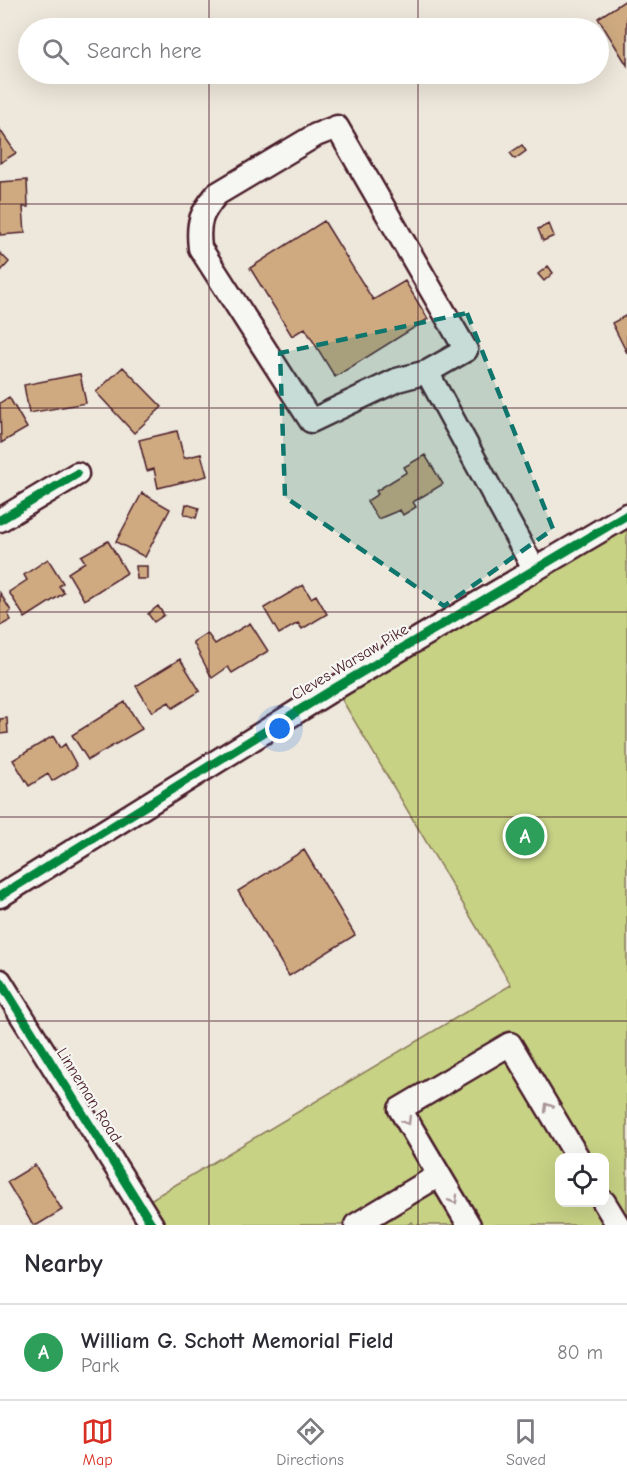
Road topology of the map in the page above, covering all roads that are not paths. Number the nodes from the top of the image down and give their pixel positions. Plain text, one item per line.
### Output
1 (427, 372) junction
2 (76, 474) dead end
3 (627, 515) edge
4 (0, 520) edge
5 (534, 569) junction
6 (0, 896) edge
7 (0, 981) edge
8 (575, 1153) edge
9 (439, 1175) junction
10 (607, 1207) edge
11 (152, 1225) edge
12 (356, 1225) edge
13 (469, 1225) edge
14 (618, 1225) edge

1 - 1 street
1 - 5 street
2 - 4 street
3 - 5 street, Cleves Warsaw Pike
5 - 6 street, Cleves Warsaw Pike
7 - 11 street, Linneman Road
8 -> 9 street
9 - 12 street
9 -> 13 street
10 - 14 street

